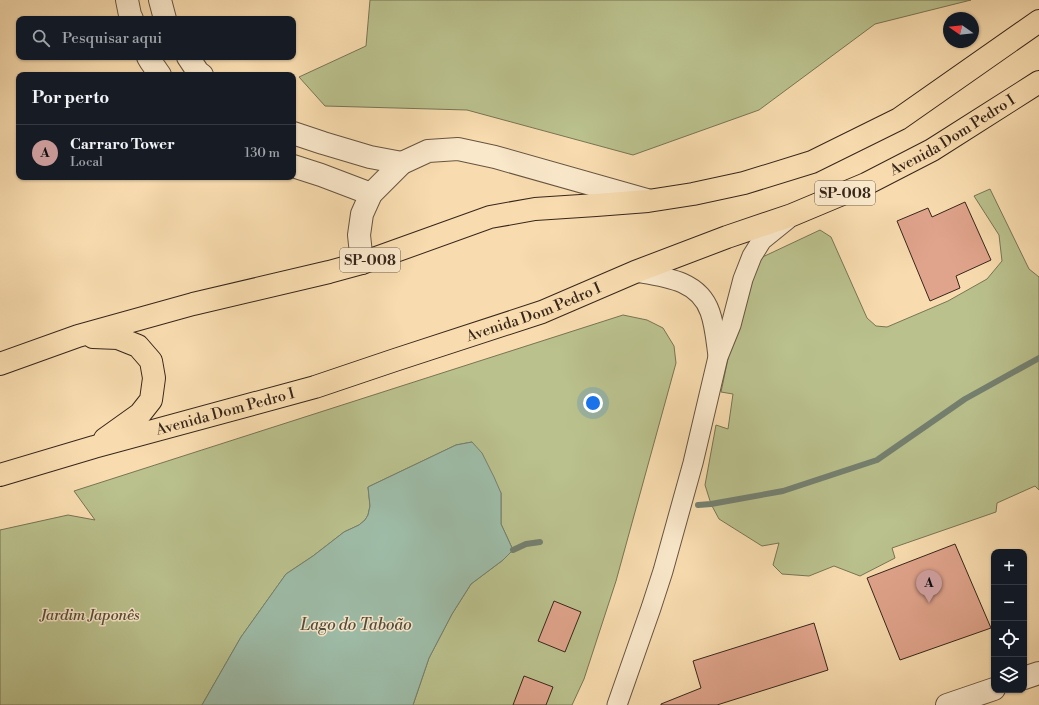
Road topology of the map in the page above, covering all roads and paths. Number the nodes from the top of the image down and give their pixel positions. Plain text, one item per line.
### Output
1 (127, 0) edge
2 (160, 0) edge
3 (131, 16) edge
4 (164, 16) edge
5 (1039, 21) edge
6 (150, 60) edge
7 (190, 60) edge
8 (158, 72) edge
9 (198, 72) edge
10 (1039, 82) edge
11 (296, 134) edge
12 (402, 163) junction
13 (296, 167) edge
14 (372, 194) junction
15 (648, 201) junction
16 (792, 215) junction
17 (362, 263) junction
18 (635, 272) junction
19 (78, 336) junction
20 (718, 357) junction
21 (0, 364) edge
22 (94, 447) junction
23 (0, 475) edge
24 (1039, 673) edge
25 (1027, 677) edge
26 (991, 690) edge
27 (616, 705) edge
28 (947, 705) edge

1 - 3 street
2 - 4 street
5 - 15 main road, SP-008
6 - 8 street
7 - 9 street
10 - 16 main road, Avenida Dom Pedro I / SP-008
11 - 12 street
12 - 14 street
12 - 15 street
13 - 14 street
14 - 17 street
15 - 17 main road, SP-008
16 - 18 main road, Avenida Dom Pedro I / SP-008
16 - 20 street
17 - 19 main road, SP-008
18 - 20 street
18 - 22 main road, Avenida Dom Pedro I / SP-008
19 - 21 main road, SP-008
19 - 22 main road
20 - 27 street
22 - 23 main road, Avenida Dom Pedro I / SP-008
24 - 25 street
26 - 28 street

